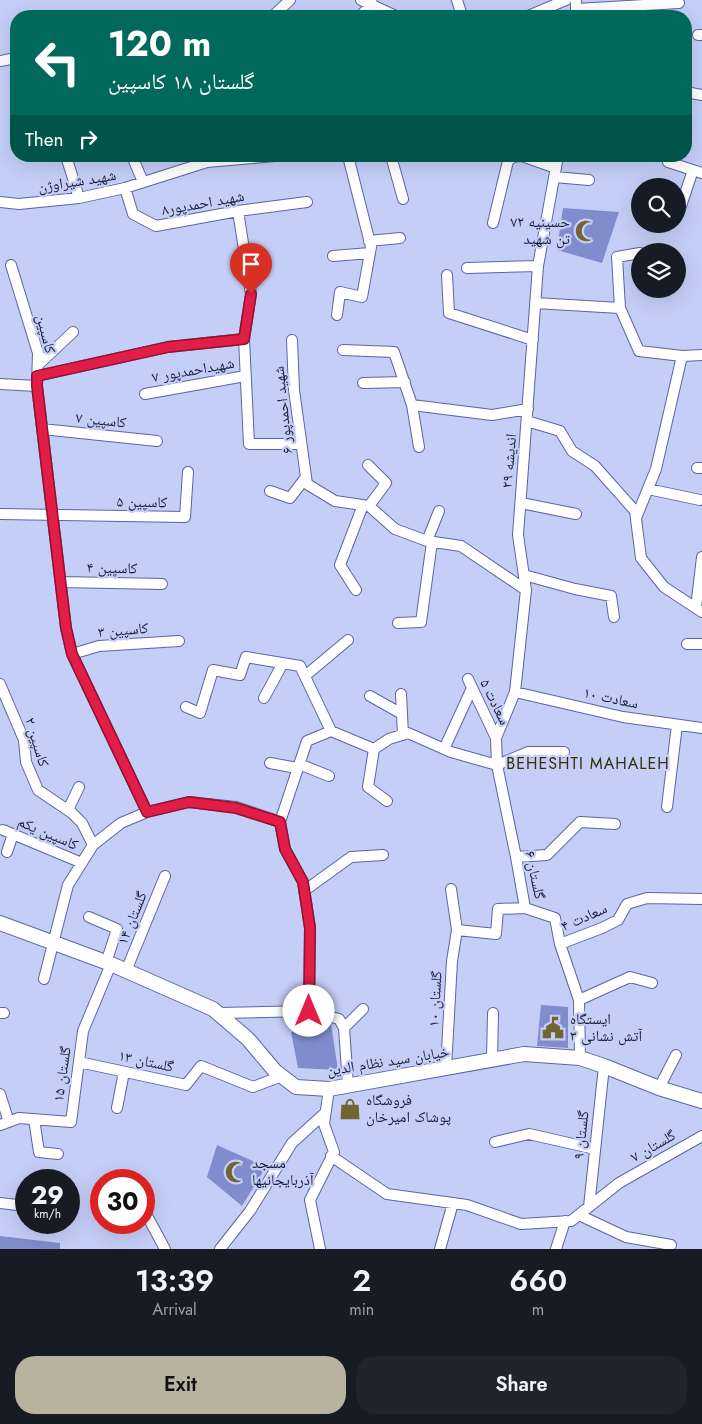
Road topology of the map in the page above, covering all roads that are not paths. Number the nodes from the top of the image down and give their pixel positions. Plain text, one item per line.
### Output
1 (290, 0) edge
2 (566, 0) edge
3 (368, 1) edge
4 (679, 3) dead end
5 (576, 8) edge
6 (279, 10) edge
7 (385, 10) edge
8 (542, 10) edge
9 (68, 162) edge
10 (135, 162) edge
11 (198, 162) edge
12 (349, 162) edge
13 (392, 162) edge
14 (508, 162) edge
15 (533, 162) edge
16 (557, 162) edge
17 (668, 162) dead end
18 (697, 172) edge
19 (555, 173) junction
20 (590, 180) dead end
21 (143, 182) junction
22 (125, 188) junction
23 (686, 196) edge
24 (80, 198) junction
25 (403, 199) dead end
26 (0, 202) edge
27 (307, 202) dead end
28 (238, 211) junction
29 (493, 223) dead end
30 (400, 238) dead end
31 (369, 241) junction
32 (370, 252) junction
33 (631, 255) edge
34 (332, 256) dead end
35 (11, 266) dead end
36 (538, 266) junction
37 (467, 268) dead end
38 (447, 275) dead end
39 (535, 304) junction
40 (620, 308) junction
41 (337, 315) dead end
42 (73, 332) dead end
43 (244, 339) junction
44 (292, 340) dead end
45 (533, 340) junction
46 (343, 350) dead end
47 (702, 355) edge
48 (682, 356) junction
49 (38, 366) junction
50 (246, 376) junction
51 (37, 381) junction
52 (404, 382) junction
53 (363, 383) dead end
54 (0, 384) edge
55 (145, 394) dead end
56 (412, 404) junction
57 (528, 409) junction
58 (527, 421) junction
59 (42, 429) junction
60 (156, 441) dead end
61 (301, 444) junction
62 (419, 447) dead end
63 (368, 465) dead end
64 (188, 472) dead end
65 (306, 477) junction
66 (648, 489) junction
67 (270, 491) dead end
68 (700, 500) dead end
69 (521, 503) junction
70 (366, 506) junction
71 (439, 510) dead end
72 (0, 514) edge
73 (576, 514) dead end
74 (53, 515) junction
75 (636, 515) junction
76 (429, 541) junction
77 (702, 557) edge
78 (524, 575) junction
79 (60, 582) junction
80 (162, 584) dead end
81 (356, 590) dead end
82 (526, 590) junction
83 (699, 610) edge
84 (614, 617) dead end
85 (398, 623) dead end
86 (179, 640) dead end
87 (348, 640) dead end
88 (687, 644) dead end
89 (702, 644) edge
90 (72, 654) junction
91 (283, 664) junction
92 (304, 676) junction
93 (0, 684) edge
94 (515, 692) junction
95 (401, 694) dead end
96 (370, 696) dead end
97 (264, 698) dead end
98 (186, 707) dead end
99 (402, 714) junction
100 (677, 724) junction
101 (702, 728) edge
102 (331, 731) junction
103 (403, 735) junction
104 (496, 738) junction
105 (374, 749) junction
106 (444, 749) junction
107 (564, 752) dead end
108 (270, 762) dead end
109 (497, 764) junction
110 (298, 766) junction
111 (329, 776) dead end
112 (79, 787) dead end
113 (388, 802) dead end
114 (667, 807) dead end
115 (68, 810) junction
116 (147, 812) junction
117 (280, 822) junction
118 (615, 824) dead end
119 (3, 830) dead end
120 (13, 834) junction
121 (93, 845) junction
122 (7, 852) dead end
123 (383, 855) dead end
124 (516, 857) junction
125 (82, 863) junction
126 (164, 876) dead end
127 (451, 889) dead end
128 (304, 891) junction
129 (702, 899) edge
130 (525, 908) junction
131 (89, 916) dead end
132 (0, 923) edge
133 (458, 930) junction
134 (54, 943) junction
135 (560, 944) junction
136 (108, 964) junction
137 (126, 971) junction
138 (44, 979) dead end
139 (652, 983) dead end
140 (579, 1000) junction
141 (363, 1008) dead end
142 (309, 1011) junction
143 (219, 1013) junction
144 (493, 1013) dead end
145 (344, 1028) junction
146 (676, 1055) dead end
147 (580, 1058) junction
148 (492, 1060) junction
149 (79, 1062) junction
150 (604, 1066) junction
151 (446, 1068) junction
152 (124, 1072) junction
153 (282, 1076) junction
154 (348, 1085) junction
155 (659, 1088) junction
156 (328, 1089) junction
157 (0, 1094) edge
158 (702, 1102) edge
159 (117, 1108) dead end
160 (325, 1113) junction
161 (34, 1119) junction
162 (5, 1123) edge
163 (702, 1136) edge
164 (495, 1142) dead end
165 (595, 1149) junction
166 (58, 1154) dead end
167 (331, 1156) junction
168 (0, 1203) edge
169 (453, 1203) junction
170 (15, 1205) edge
171 (589, 1207) junction
172 (579, 1215) junction
173 (565, 1221) junction
174 (155, 1230) edge
175 (670, 1245) dead end
176 (165, 1249) edge
177 (220, 1249) edge
178 (320, 1249) edge
179 (440, 1249) edge
180 (556, 1249) edge

1 - 6 street
2 - 8 street
3 - 7 street
4 - 5 street
9 - 24 street
10 - 21 street
11 - 21 street, شهید شیراوژن
12 - 31 street
13 - 25 street
14 - 29 street
15 - 19 street
16 - 19 street, اندیشه ۲۹
17 - 18 street
18 - 23 street
19 - 20 street
19 - 36 street, اندیشه ۲۹
21 - 22 street, شهید شیراوژن
22 - 24 street, شهید شیراوژن
22 - 28 street, شهید احمدپور۸
24 - 26 street, شهید شیراوژن
27 - 28 street, شهید احمدپور۸
28 - 43 street
30 - 31 street
31 - 32 street
32 - 34 street
32 - 41 street
33 - 40 street
35 - 49 street, کاسپین
36 - 37 street
36 - 39 street, اندیشه ۲۹
38 - 45 street
39 - 40 street
39 - 45 street, اندیشه ۲۹
40 - 48 street
42 - 49 street
43 - 50 street
43 - 51 street
44 - 61 street, شهید احمدپور ۶
45 - 57 street, اندیشه ۲۹
46 - 52 street
47 - 48 street
48 - 66 street
49 - 51 street, کاسپین
50 - 55 street, شهیداحمدپور ۷
50 - 61 street
51 - 54 street
51 - 59 street, کاسپین
52 - 53 street
52 - 56 street
56 - 57 street
56 - 62 street
57 - 58 street, اندیشه ۲۹
58 - 69 street, اندیشه ۲۹
58 - 75 street
59 - 60 street, کاسپین ۷
59 - 74 street, کاسپین
61 - 65 street, شهید احمدپور ۶
63 - 70 street
64 - 74 street, کاسپین ۵
65 - 67 street
65 - 70 street
66 - 68 street
66 - 75 street
69 - 73 street
69 - 78 street, اندیشه ۲۹
70 - 76 street
70 - 81 street
71 - 76 street
72 - 74 street
74 - 79 street, کاسپین
75 - 83 street
76 - 82 street
76 - 85 street
77 - 83 street
78 - 82 street, اندیشه ۲۹
78 - 84 street
79 - 80 street, کاسپین ۴
79 - 90 street, کاسپین
82 - 94 street, اندیشه ۲۹
86 - 90 street, کاسپین ۳
87 - 92 street
88 - 89 street
90 - 116 street, کاسپین
91 - 92 street
91 - 97 street
91 - 98 street
92 - 102 street
93 - 115 street, کاسپین ۲
94 - 100 street, سعادت ۱۰
94 - 104 street, اندیشه ۲۹
95 - 99 street
96 - 99 street
99 - 103 street
100 - 101 street, سعادت ۱۰
100 - 114 street
102 - 105 street
102 - 110 street
103 - 105 street
103 - 106 street
104 - 106 street, سعادت ۵
104 - 109 street, اندیشه ۲۹
105 - 113 street
106 - 109 street
107 - 109 street
108 - 110 street
109 - 124 street, گلستان ۶
110 - 111 street
110 - 117 street
112 - 115 street
115 - 121 street, کاسپین ۲
116 - 117 street
116 - 121 street
117 - 128 street
118 - 124 street
119 - 120 street, کاسپین یکم
120 - 122 street
120 - 125 street, کاسپین یکم
121 - 125 street
123 - 128 street
124 - 130 street, گلستان ۶
125 - 134 street
126 - 137 street, گلستان ۱۴
127 - 133 street
128 - 142 street
129 - 135 street, سعادت ۴
130 - 133 street
130 - 135 street, گلستان ۶
131 - 136 street, گلستان ۱۵
132 - 134 main road, خیابان سید نظام الدین
133 - 151 street, گلستان ۱۰
134 - 136 main road, خیابان سید نظام الدین
134 - 138 street
135 - 140 street, گلستان ۶
136 - 137 main road, خیابان سید نظام الدین
136 - 149 street, گلستان ۱۵
137 - 143 main road, خیابان سید نظام الدین
139 - 140 street
140 - 147 street, گلستان ۶
141 - 145 street
142 - 143 street
142 - 145 street
143 - 153 main road, خیابان سید نظام الدین
144 - 148 street
145 - 154 street
146 - 155 street
147 - 148 main road, خیابان سید نظام الدین
147 - 150 main road, خیابان سید نظام الدین
148 - 151 main road, خیابان سید نظام الدین
149 - 152 street, گلستان ۱۳
149 - 161 street, گلستان ۱۵
150 - 155 main road, خیابان سید نظام الدین
150 - 165 street, گلستان ۹
151 - 154 main road, خیابان سید نظام الدین
152 - 153 street, گلستان ۱۳
152 - 159 street
153 - 156 main road, خیابان سید نظام الدین
154 - 156 main road, خیابان سید نظام الدین
155 - 158 main road, خیابان سید نظام الدین
156 - 160 street
157 - 162 street
160 - 167 street
160 - 177 street
161 - 162 street, گلستان ۱۵
161 - 166 street
163 - 171 street, گلستان ۷
164 - 165 street
165 - 171 street, گلستان ۹
167 - 169 street, گلستان ۷
167 - 178 street
168 - 170 street
169 - 173 street, گلستان ۷
169 - 179 street
171 - 172 street, گلستان ۷
172 - 173 street, گلستان ۷
172 - 175 street
173 - 180 street
174 - 176 street

